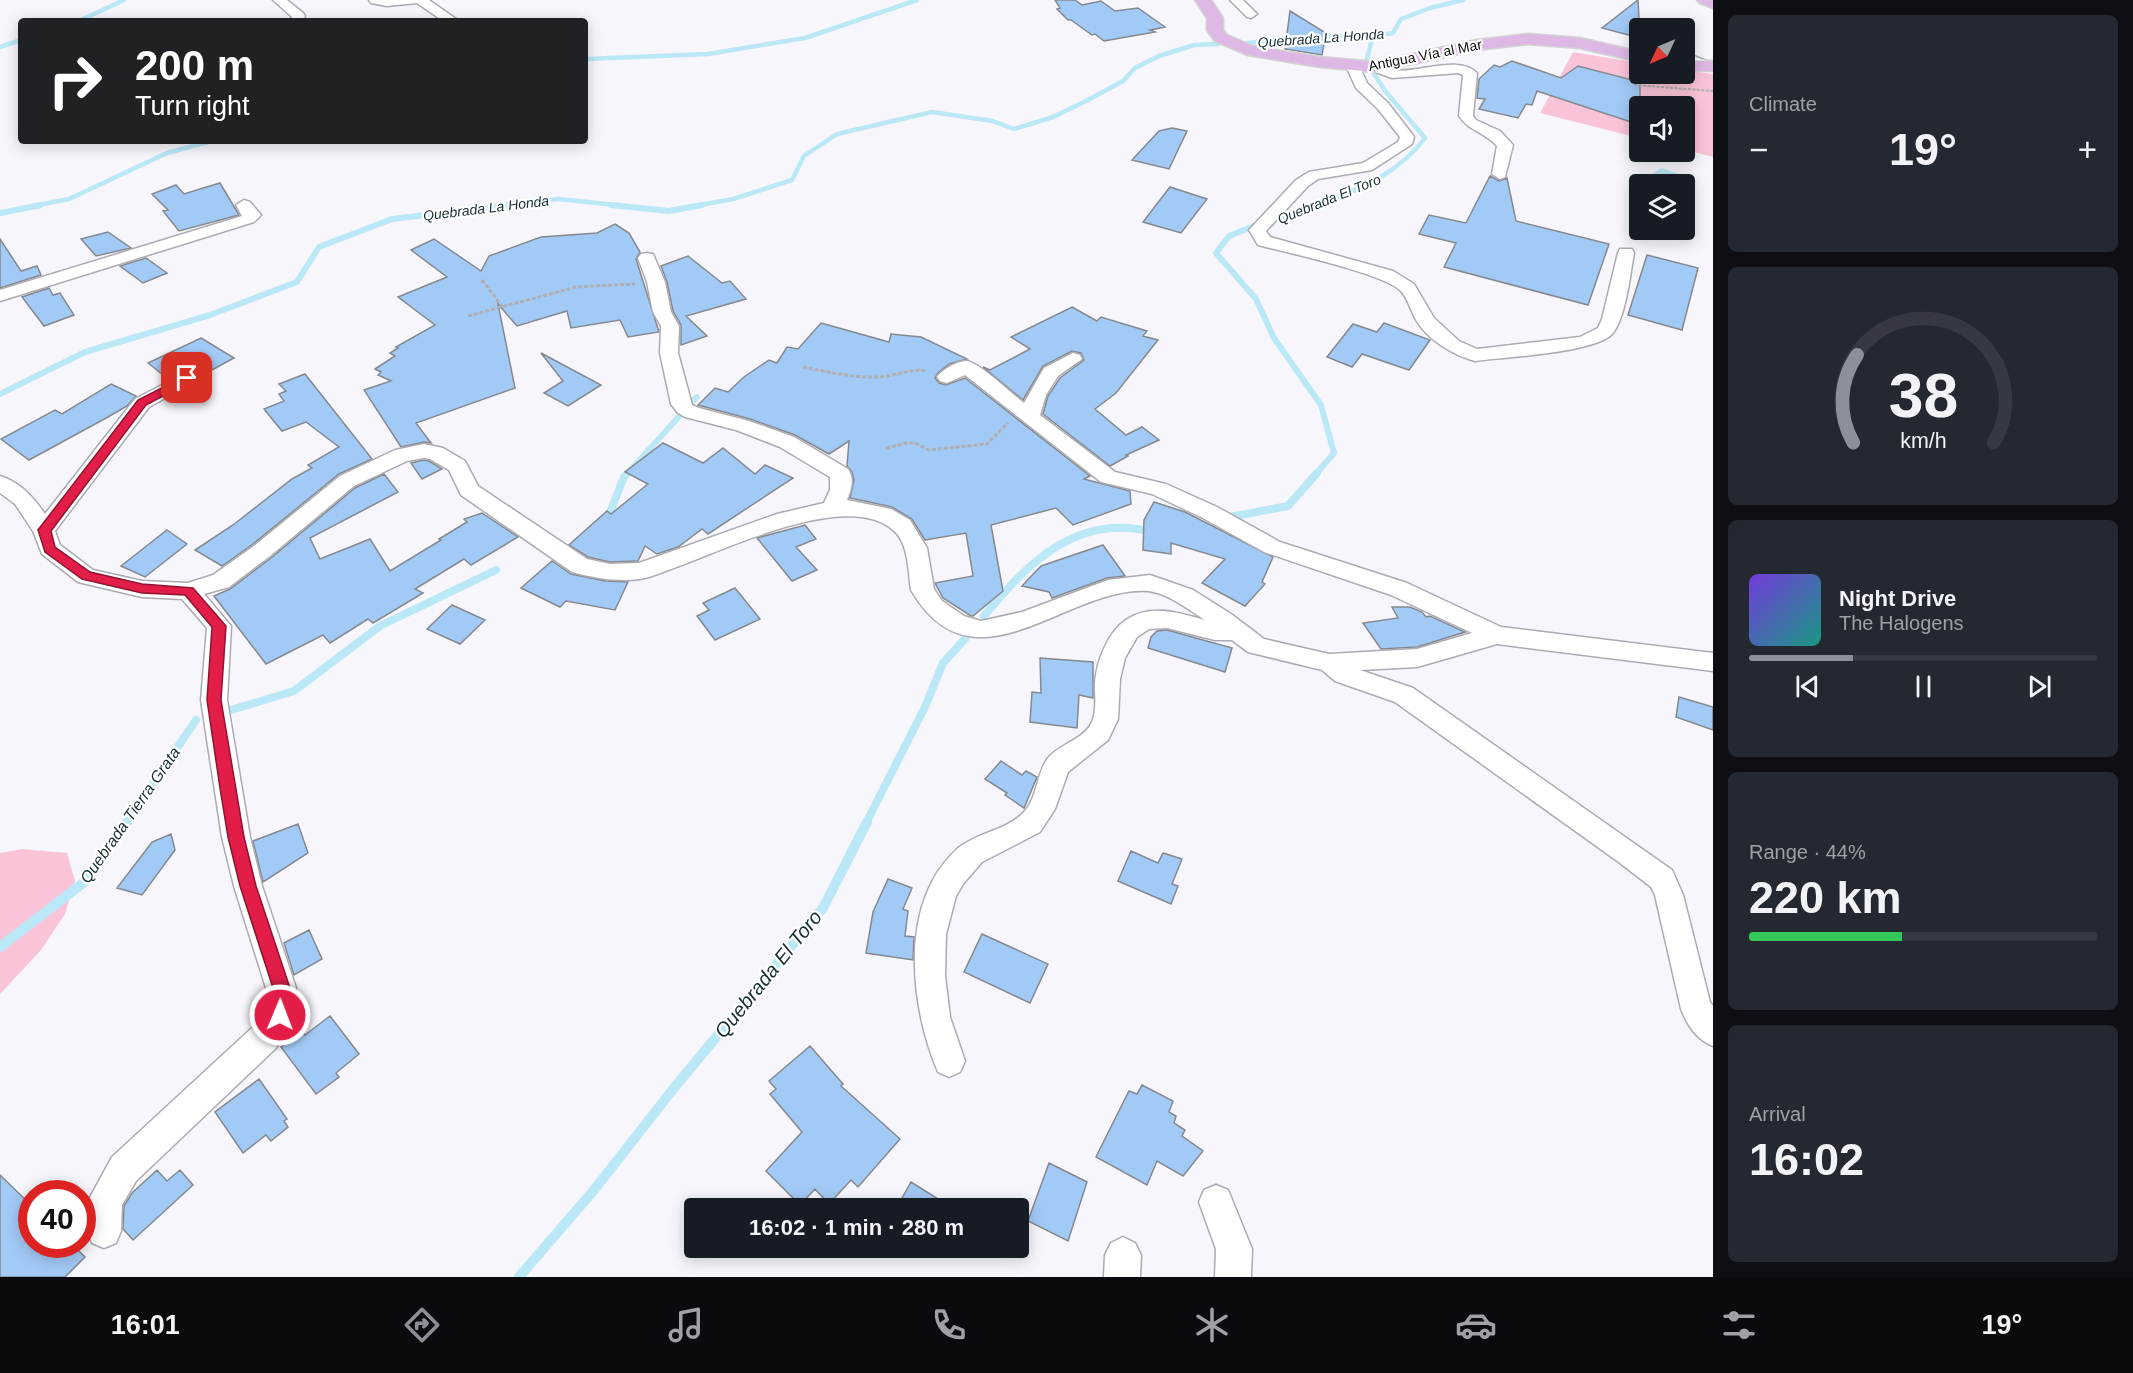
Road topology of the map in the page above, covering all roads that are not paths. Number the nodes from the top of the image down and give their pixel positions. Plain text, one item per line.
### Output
1 (279, 0) edge
2 (375, 0) edge
3 (414, 0) edge
4 (421, 0) edge
5 (1203, 0) edge
6 (1236, 0) edge
7 (1706, 0) edge
8 (1713, 3) edge
9 (1251, 14) dead end
10 (297, 18) edge
11 (447, 18) edge
12 (1629, 54) edge
13 (1695, 60) edge
14 (1695, 65) edge
15 (1710, 66) edge
16 (1365, 67) junction
17 (1500, 174) dead end
18 (244, 205) dead end
19 (1626, 254) dead end
20 (647, 258) dead end
21 (0, 296) edge
22 (1073, 359) dead end
23 (947, 377) road end
24 (187, 378) dead end
25 (1029, 417) junction
26 (0, 483) edge
27 (832, 509) junction
28 (44, 530) junction
29 (188, 591) junction
30 (1238, 631) junction
31 (1497, 635) junction
32 (1713, 662) edge
33 (1329, 663) junction
34 (1713, 1031) edge
35 (949, 1060) dead end
36 (1216, 1202) dead end
37 (104, 1231) dead end
38 (1233, 1277) edge

1 - 10 street
2 - 3 street
4 - 11 street
5 - 16 main road, Antigua Vía al Mar
6 - 9 street
7 - 8 main road
12 - 16 main road, Antigua Vía al Mar
13 - 15 street
14 - 15 main road
16 - 17 street
16 - 19 street
18 - 21 street
20 - 27 street
22 - 25 street
23 - 25 street
24 - 28 street
25 - 31 street
26 - 28 street
27 - 29 street
27 - 30 street
28 - 29 street
29 - 37 street
30 - 33 street
30 - 35 street
31 - 32 street
31 - 33 street
33 - 34 street
36 - 38 street

